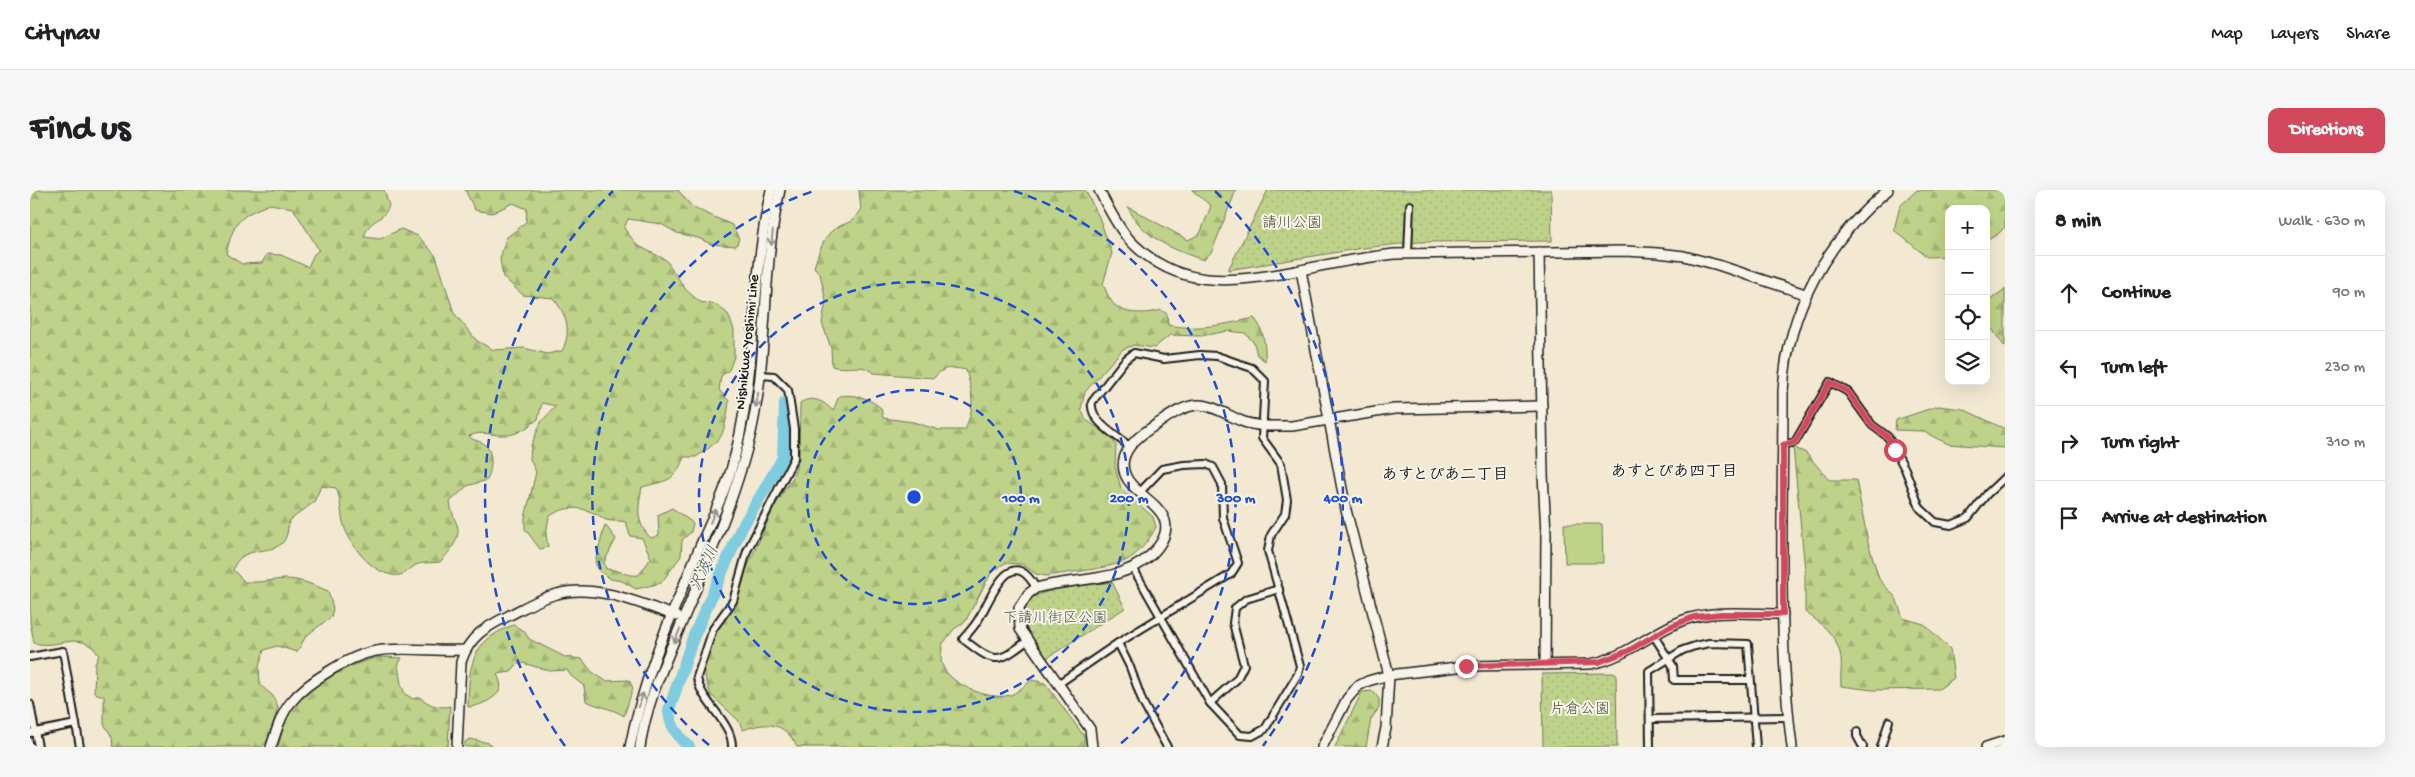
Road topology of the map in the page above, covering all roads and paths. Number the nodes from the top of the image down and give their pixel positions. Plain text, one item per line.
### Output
1 (771, 190) edge
2 (780, 190) edge
3 (1099, 190) edge
4 (1888, 190) edge
5 (1410, 205) dead end
6 (1539, 252) junction
7 (1408, 254) junction
8 (1301, 270) junction
9 (1805, 294) junction
10 (761, 375) junction
11 (1542, 406) junction
12 (1329, 420) junction
13 (1262, 425) junction
14 (1783, 445) junction
15 (1129, 446) junction
16 (2005, 477) edge
17 (1141, 491) junction
18 (1133, 568) junction
19 (1036, 588) junction
20 (1279, 589) junction
21 (1783, 614) junction
22 (672, 615) junction
23 (1162, 616) junction
24 (684, 619) junction
25 (1654, 636) junction
26 (1027, 641) junction
27 (1118, 643) junction
28 (465, 650) junction
29 (30, 657) edge
30 (1668, 659) junction
31 (1545, 665) junction
32 (1389, 675) junction
33 (1750, 680) junction
34 (1058, 684) junction
35 (1210, 702) junction
36 (30, 704) edge
37 (1788, 717) junction
38 (1650, 719) junction
39 (1752, 719) junction
40 (1889, 721) dead end
41 (76, 724) junction
42 (32, 732) edge
43 (1857, 732) dead end
44 (2005, 741) edge
45 (38, 747) edge
46 (80, 747) edge
47 (271, 747) edge
48 (457, 747) edge
49 (630, 747) edge
50 (640, 747) edge
51 (732, 747) edge
52 (1092, 747) edge
53 (1167, 747) edge
54 (1322, 747) edge
55 (1382, 747) edge
56 (1650, 747) edge
57 (1756, 747) edge
58 (1792, 747) edge
59 (1863, 747) edge
60 (1881, 747) edge
61 (1986, 747) edge

22 -> 1 street, Nishikiwa Yoshimi Line
2 -> 10 street, Nishikiwa Yoshimi Line
3 - 8 street
4 - 9 street
5 - 7 street
6 - 7 street
6 - 9 street
6 - 11 street
7 - 8 street
8 - 12 street
9 - 14 street
10 -> 24 street, Nishikiwa Yoshimi Line
10 - 51 street
11 - 12 street
11 - 31 street
12 - 13 street
12 - 32 street
13 - 15 street
13 - 15 street
13 - 20 street
14 - 16 street
14 - 21 street
15 - 17 street
17 - 18 street
17 - 23 street
18 - 19 street
18 - 23 street
19 - 26 street
19 - 26 street
20 - 35 street
20 - 35 street
21 - 25 street
21 - 37 street
22 - 24 street
22 - 28 street
49 -> 22 street, Nishikiwa Yoshimi Line
23 - 27 street
23 - 35 street
24 -> 50 street, Nishikiwa Yoshimi Line
25 - 30 street
25 - 31 street
26 - 34 street
27 - 34 street
27 - 53 street
28 - 47 street
28 - 48 street
29 - 41 street
30 - 33 street
30 - 33 street
30 - 38 street
31 - 32 street
32 - 54 street
32 - 55 street
33 - 39 street
34 - 52 street
36 - 42 street
37 - 39 street
37 - 58 street
38 - 39 street
38 - 56 street
39 - 57 street
40 - 60 street
41 - 42 street
41 - 46 street
42 - 45 street
43 - 59 street
44 - 61 street

